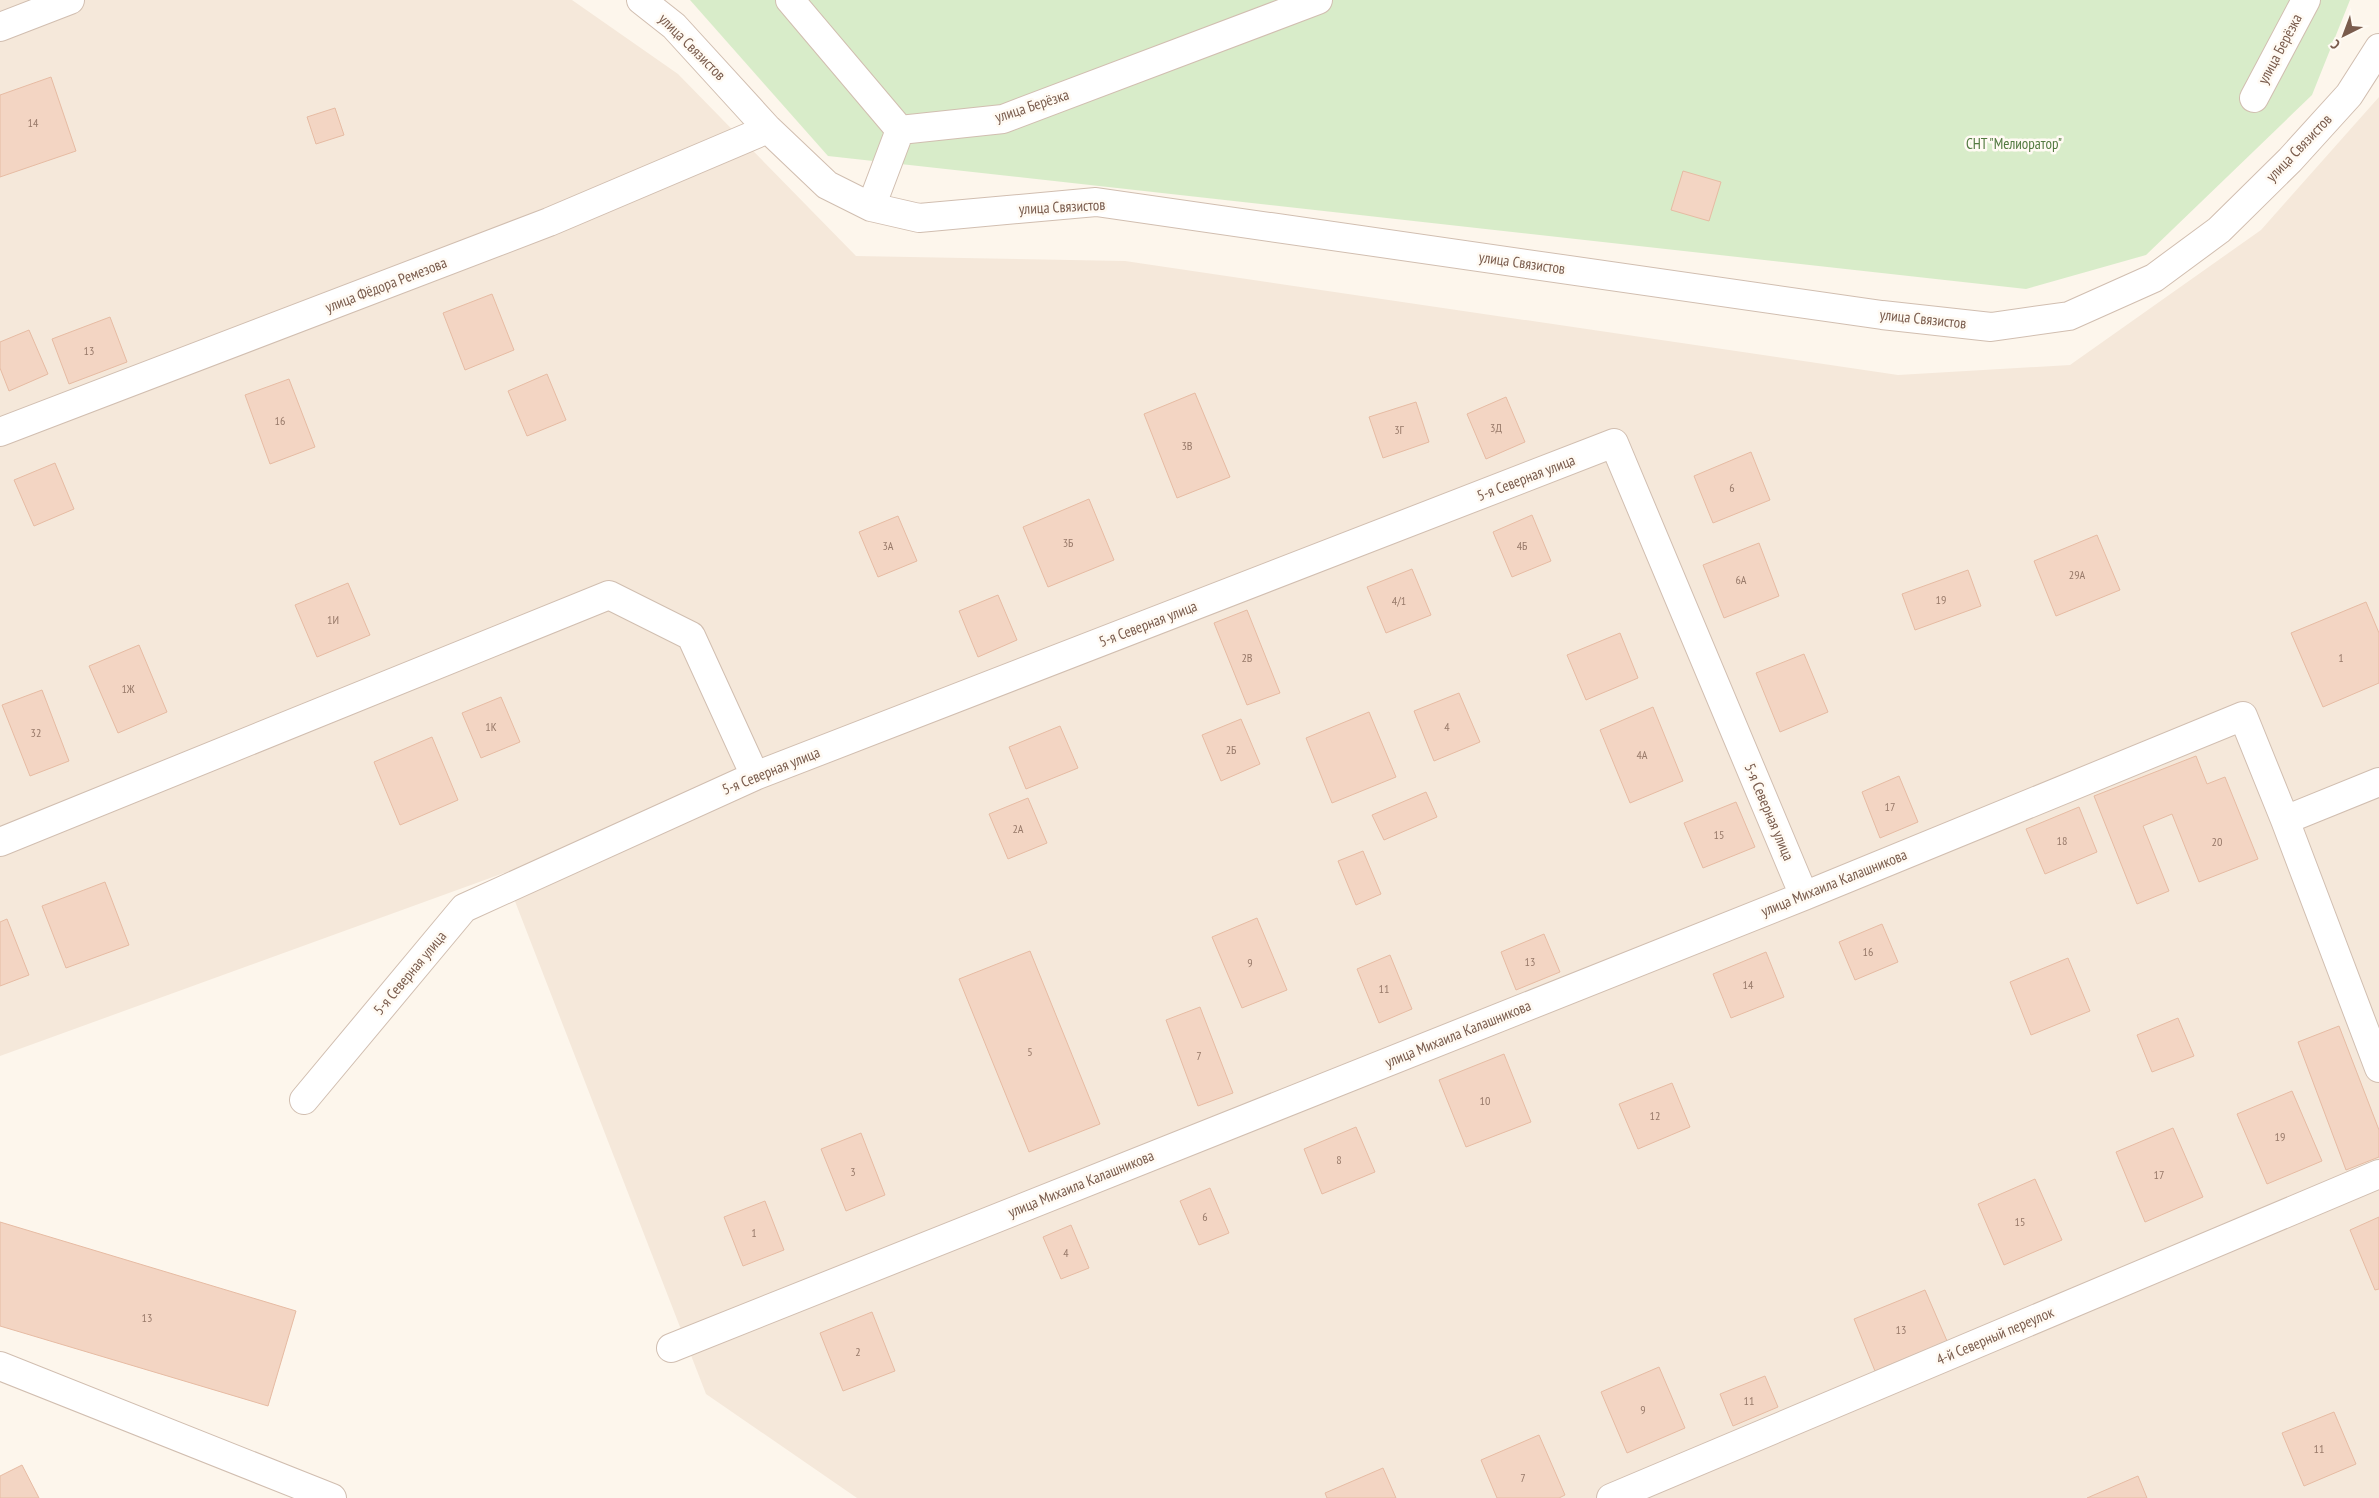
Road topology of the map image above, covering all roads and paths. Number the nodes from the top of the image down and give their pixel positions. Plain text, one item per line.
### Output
1 (70, 0) edge
2 (641, 0) edge
3 (790, 0) edge
4 (1318, 0) edge
5 (2306, 0) edge
6 (0, 27) edge
7 (2379, 48) edge
8 (2254, 98) dead end
9 (768, 129) junction
10 (900, 130) junction
11 (871, 207) junction
12 (0, 432) edge
13 (755, 776) junction
14 (2379, 782) edge
15 (2285, 820) junction
16 (0, 842) edge
17 (1804, 896) junction
18 (2379, 1068) edge
19 (304, 1100) dead end
20 (2379, 1174) edge
21 (671, 1348) dead end
22 (0, 1366) edge
23 (332, 1498) edge
24 (1611, 1498) edge

1 - 6 street
2 - 9 street, улица Связистов
3 - 10 street
4 - 10 street, улица Берёзка
5 - 8 street, улица Берёзка
7 - 11 street, улица Связистов
9 - 11 street, улица Связистов
9 - 12 street, улица Фёдора Ремезова
10 - 11 street
13 - 16 street
13 - 17 street, 5-я Северная улица
13 - 19 street, 5-я Северная улица
14 - 15 street
15 - 17 street, улица Михаила Калашникова
15 - 18 street
17 - 21 street, улица Михаила Калашникова
20 - 24 street, 4-й Северный переулок
22 - 23 street

